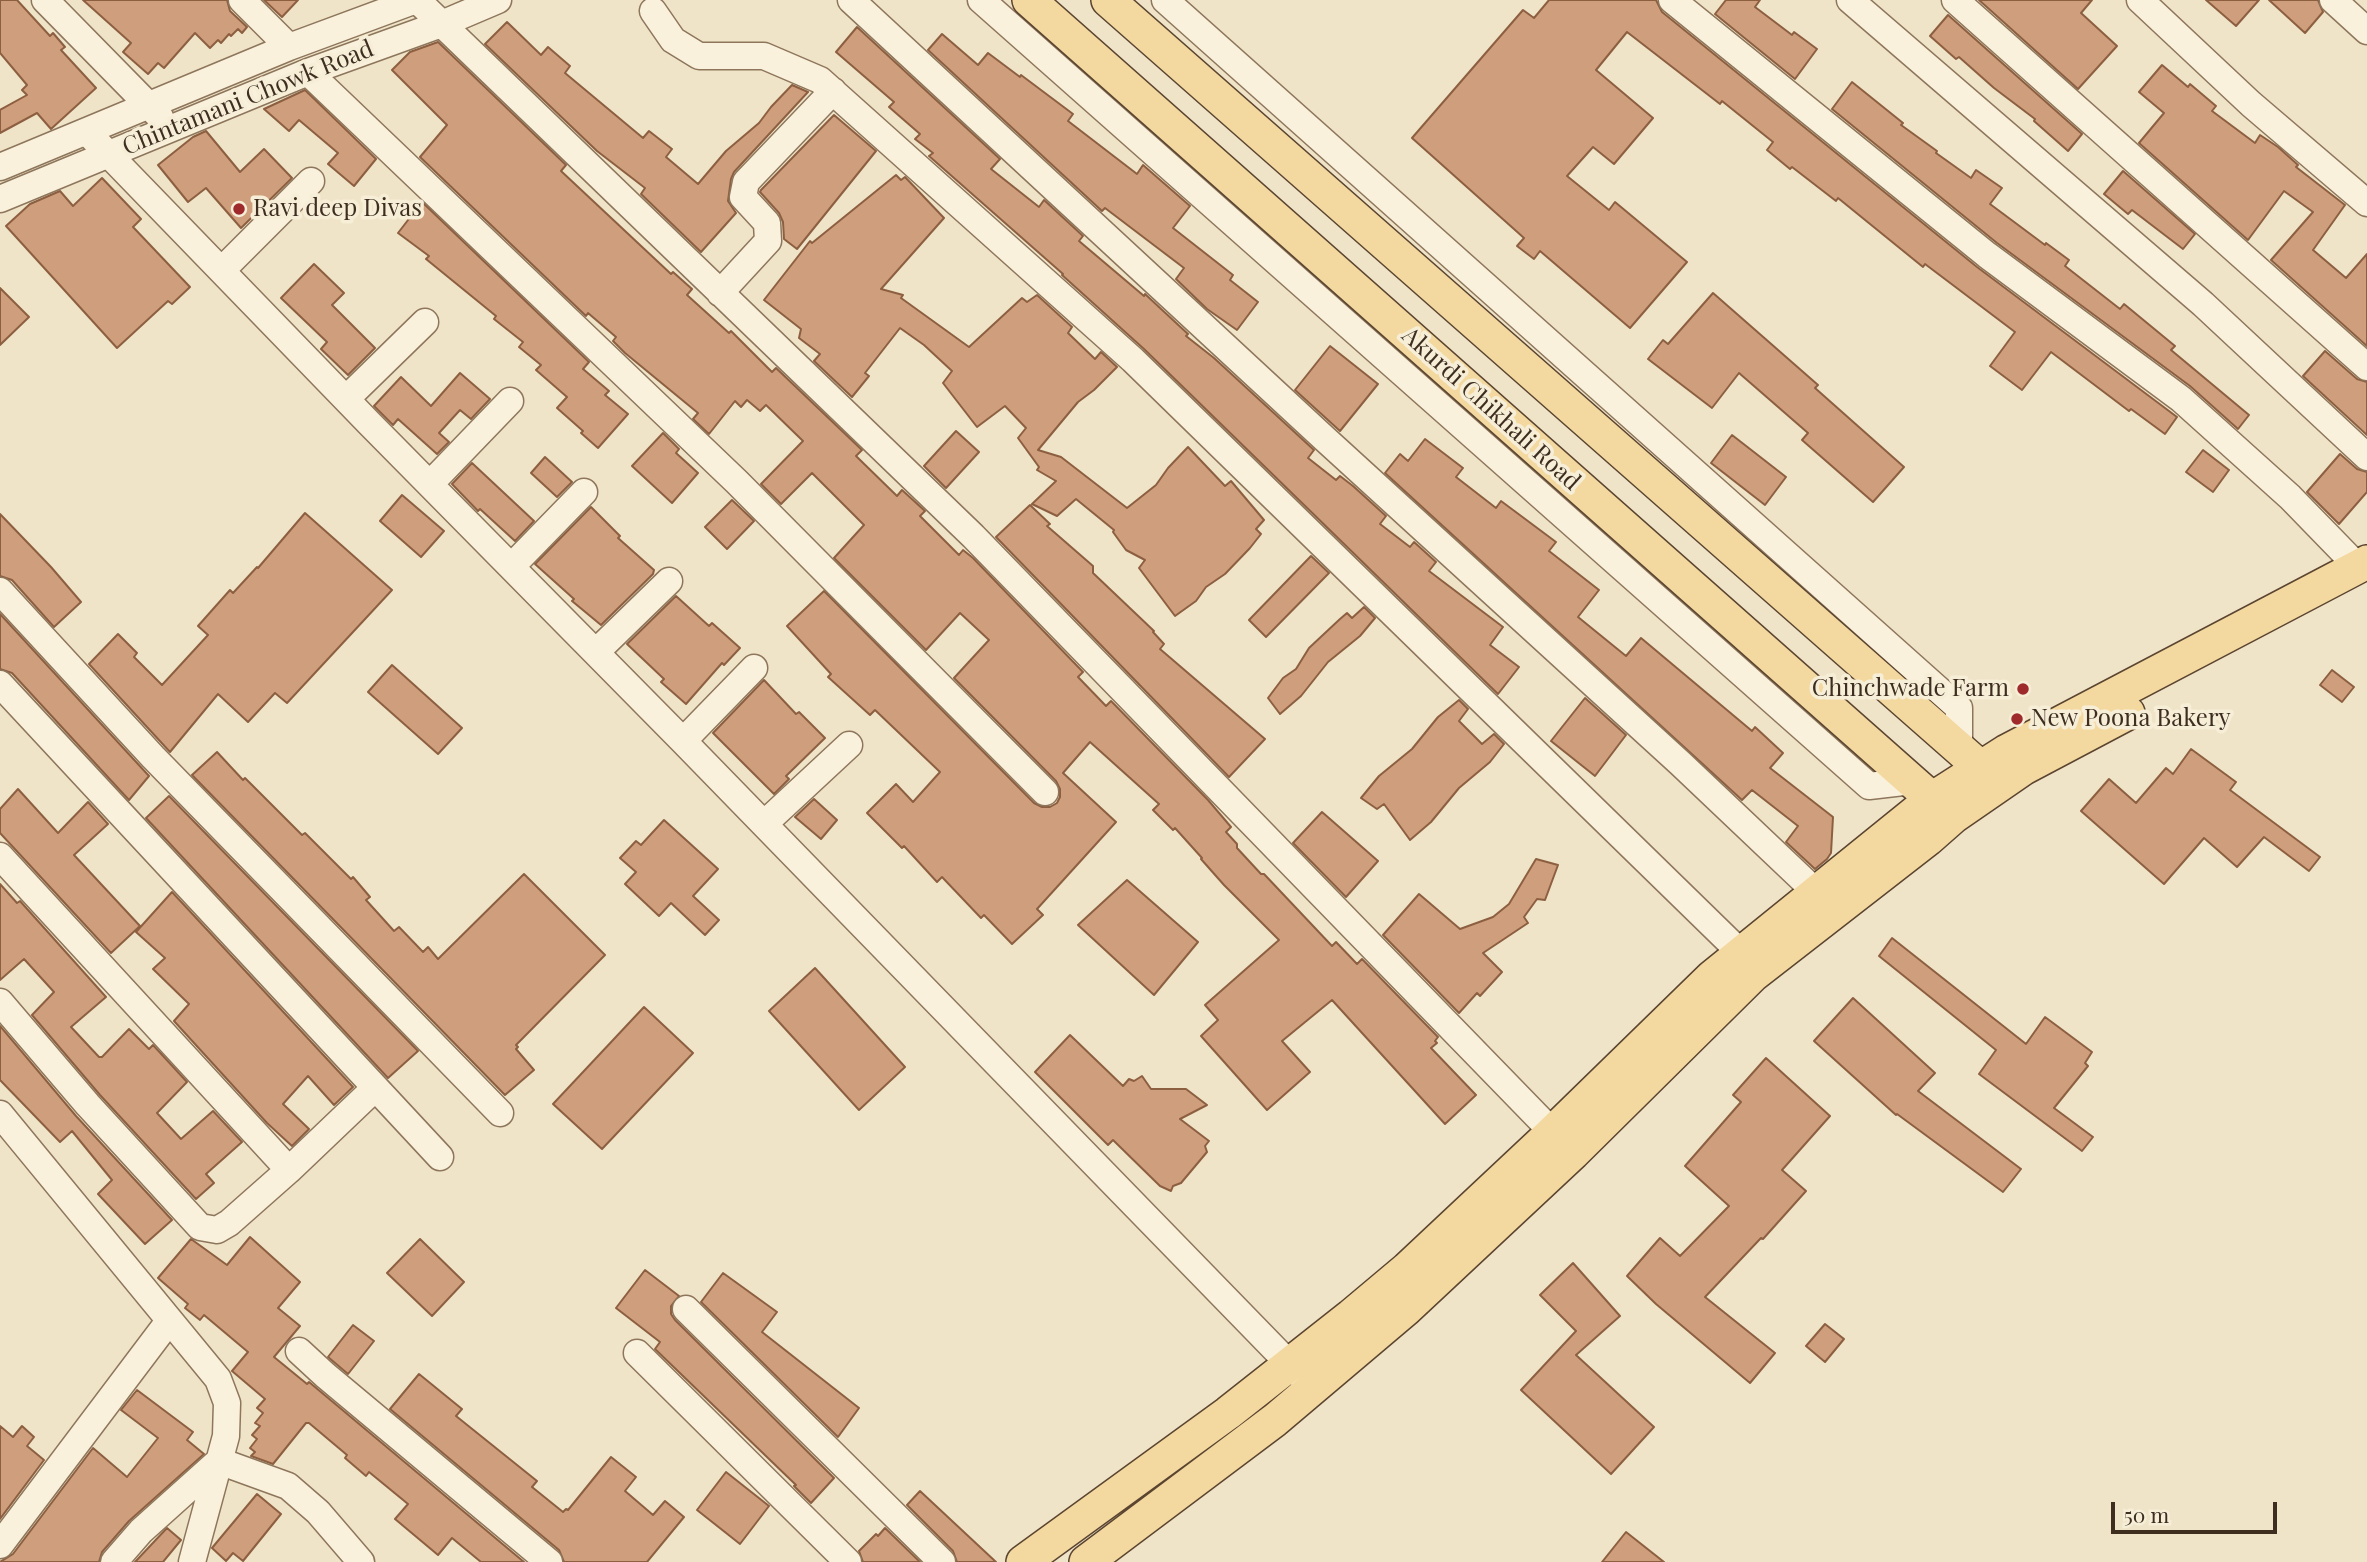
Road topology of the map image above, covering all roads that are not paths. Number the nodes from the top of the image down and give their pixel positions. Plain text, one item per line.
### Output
1 (46, 0) edge
2 (242, 0) edge
3 (417, 0) edge
4 (498, 0) edge
5 (851, 0) edge
6 (981, 0) edge
7 (1029, 0) edge
8 (1108, 0) edge
9 (1165, 0) edge
10 (1672, 0) edge
11 (1850, 0) edge
12 (1955, 0) edge
13 (2140, 0) edge
14 (2333, 0) edge
15 (653, 11) dead end
16 (444, 23) junction
17 (2367, 31) edge
18 (289, 47) junction
19 (308, 72) junction
20 (832, 91) junction
21 (150, 106) junction
22 (171, 129) junction
23 (87, 131) junction
24 (109, 154) junction
25 (0, 167) edge
26 (312, 181) dead end
27 (0, 199) edge
28 (2367, 203) edge
29 (222, 270) junction
30 (720, 293) junction
31 (425, 322) dead end
32 (2367, 367) edge
33 (346, 399) junction
34 (510, 401) dead end
35 (2367, 457) edge
36 (430, 484) junction
37 (584, 492) dead end
38 (512, 566) junction
39 (2364, 572) edge
40 (669, 581) dead end
41 (0, 591) edge
42 (596, 652) junction
43 (754, 667) dead end
44 (0, 684) edge
45 (683, 741) junction
46 (849, 745) dead end
47 (1980, 766) junction
48 (1045, 792) dead end
49 (1932, 799) junction
50 (764, 824) junction
51 (0, 856) edge
52 (1816, 892) junction
53 (1747, 964) junction
54 (0, 1002) edge
55 (376, 1088) junction
56 (500, 1113) dead end
57 (2, 1121) edge
58 (1563, 1142) junction
59 (440, 1157) dead end
60 (289, 1170) junction
61 (687, 1308) dead end
62 (169, 1321) junction
63 (299, 1351) dead end
64 (637, 1353) dead end
65 (1302, 1377) junction
66 (219, 1461) junction
67 (0, 1545) edge
68 (114, 1562) edge
69 (192, 1562) edge
70 (361, 1562) edge
71 (549, 1562) edge
72 (848, 1562) edge
73 (942, 1562) edge
74 (1023, 1562) edge
75 (1086, 1562) edge

1 - 21 street
2 - 18 street
3 - 16 street
3 - 18 street, Chintamani Chowk Road
4 - 16 street, Chintamani Chowk Road
5 - 52 street
6 - 49 street
7 - 49 main road, Akurdi Chikhali Road
8 - 47 main road
9 - 47 street
10 - 39 street
11 - 35 street
12 - 32 street
13 - 28 street
14 - 17 street
15 - 20 street
16 - 19 street, Chintamani Chowk Road
16 - 30 street
18 - 21 street, Chintamani Chowk Road
19 - 22 street, Chintamani Chowk Road
19 - 48 street
20 - 30 street
20 - 53 street
21 - 22 street
21 - 23 street, Chintamani Chowk Road
22 - 24 street, Chintamani Chowk Road
23 - 24 street
23 - 25 street, Chintamani Chowk Road
24 - 27 street, Chintamani Chowk Road
24 - 29 street
26 - 29 street
29 - 33 street
30 - 58 street
31 - 33 street
33 - 36 street
34 - 36 street
36 - 38 street
37 - 38 street
38 - 42 street
39 - 47 main road
40 - 42 street
41 - 56 street
42 - 45 street
43 - 45 street
44 - 55 street
45 - 50 street
46 - 50 street
47 - 49 main road
49 - 52 main road
49 - 53 main road
50 - 65 street
51 - 60 street
52 - 53 main road
53 - 58 main road
54 - 60 street
55 - 59 street
55 - 60 street
57 - 62 street
58 - 65 main road
61 - 73 street
62 - 66 street
62 - 67 street
63 - 71 street
64 - 72 street
65 - 74 main road
65 - 75 main road
66 - 68 street
66 - 69 street
66 - 70 street

